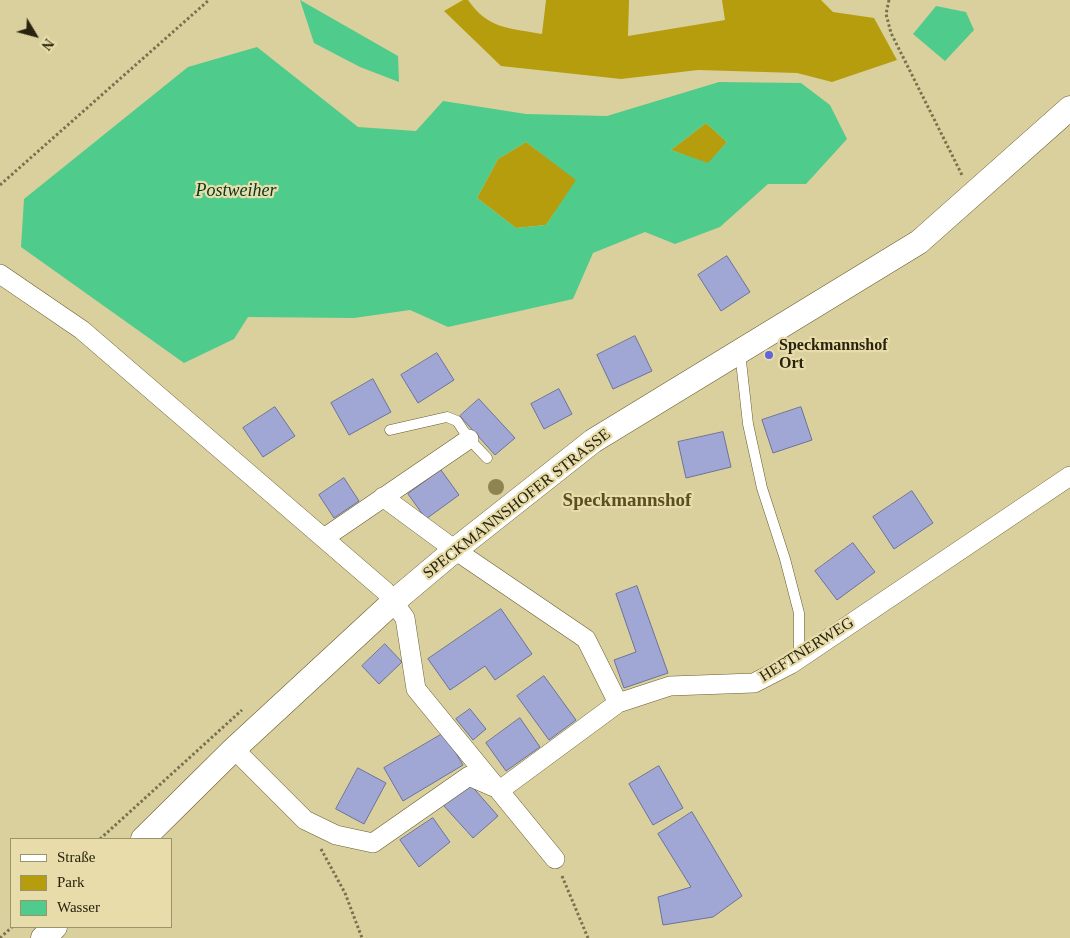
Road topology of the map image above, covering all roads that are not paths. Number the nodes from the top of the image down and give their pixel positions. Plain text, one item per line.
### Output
1 (1070, 108) edge
2 (0, 274) edge
3 (740, 352) junction
4 (390, 430) dead end
5 (469, 439) junction
6 (487, 458) dead end
7 (1070, 476) edge
8 (383, 497) junction
9 (324, 538) junction
10 (455, 550) junction
11 (392, 603) junction
12 (799, 658) junction
13 (618, 703) junction
14 (234, 749) junction
15 (500, 790) junction
16 (144, 838) edge
17 (555, 859) road end
18 (54, 928) edge
19 (43, 938) edge

1 - 3 street, SPECKMANNSHOFER STRASSE
2 - 9 street
3 - 10 street, SPECKMANNSHOFER STRASSE
3 - 12 lane
4 - 5 lane
5 - 6 lane
5 - 8 street
7 - 12 street, HEFTNERWEG
8 - 9 street
8 - 10 street
9 - 11 street
10 - 11 street, SPECKMANNSHOFER STRASSE
10 - 13 street
11 - 14 street, SPECKMANNSHOFER STRASSE
11 - 15 street
12 - 13 street, HEFTNERWEG
13 - 15 street, HEFTNERWEG
14 - 15 street
14 - 16 street, SPECKMANNSHOFER STRASSE
15 - 17 street
18 - 19 street

